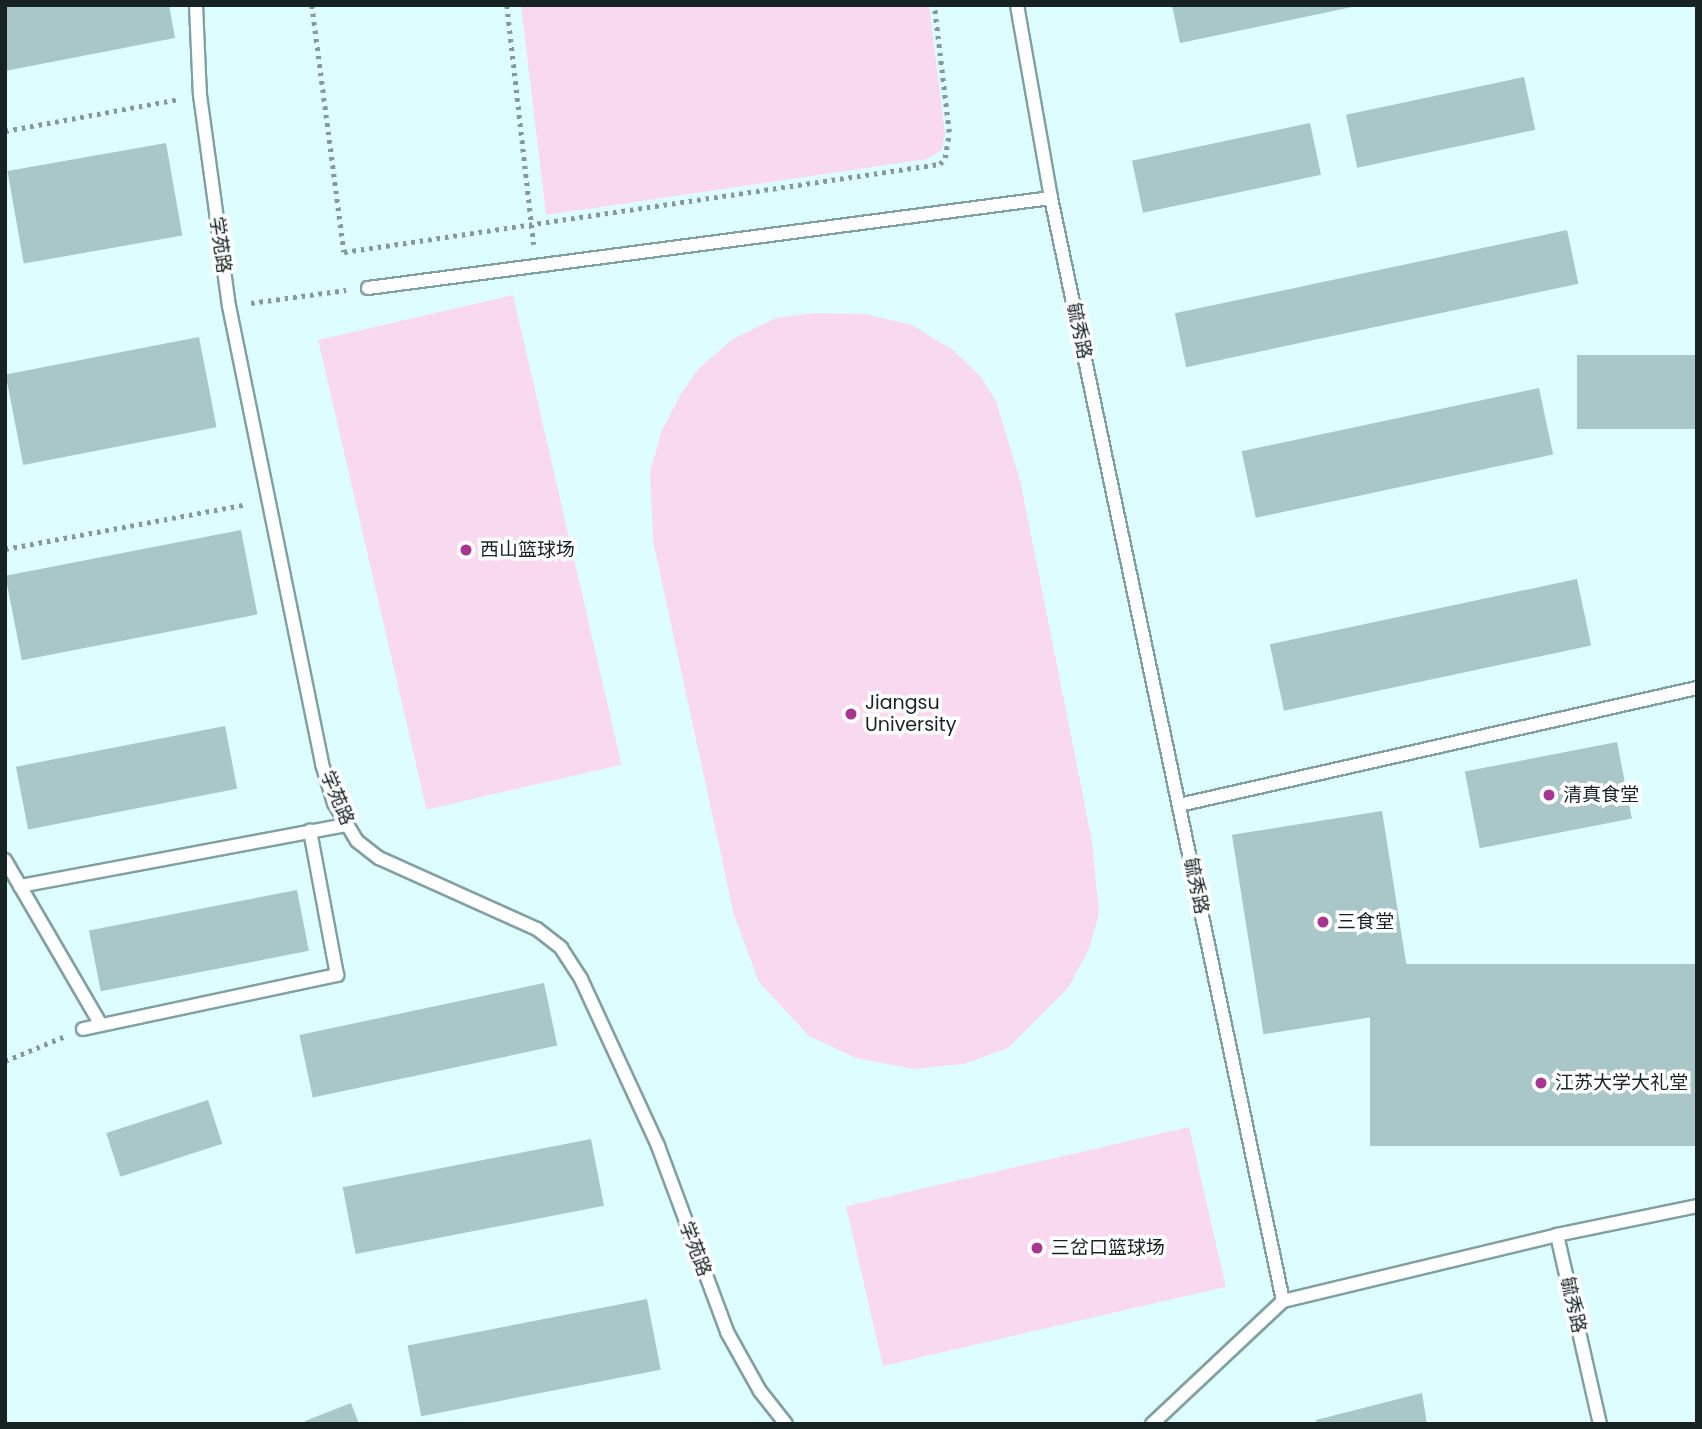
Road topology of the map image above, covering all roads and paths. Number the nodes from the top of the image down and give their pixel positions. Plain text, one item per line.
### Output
1 (196, 5) edge
2 (312, 5) edge
3 (508, 5) edge
4 (934, 5) edge
5 (1017, 5) edge
6 (200, 95) junction
7 (5, 131) edge
8 (1051, 198) junction
9 (532, 225) junction
10 (536, 266) junction
11 (368, 288) joint
12 (278, 299) dead end
13 (269, 500) junction
14 (5, 549) edge
15 (1697, 688) edge
16 (1179, 805) junction
17 (345, 825) junction
18 (310, 831) junction
19 (5, 860) edge
20 (20, 886) junction
21 (100, 1023) junction
22 (83, 1029) joint
23 (5, 1061) edge
24 (1697, 1206) edge
25 (1557, 1235) junction
26 (1283, 1301) junction
27 (786, 1424) edge
28 (1152, 1424) edge
29 (1600, 1424) edge

1 - 6 lane, 学苑路
2 - 9 path
3 - 9 path
4 - 9 path
5 - 8 lane, 毓秀路
6 - 7 path
6 - 13 lane, 学苑路
8 - 10 lane
8 - 16 lane, 毓秀路
9 - 10 path
10 - 11 lane
11 - 12 path
13 - 14 path
13 - 17 lane, 学苑路
15 - 16 lane
16 - 26 lane, 毓秀路
17 - 18 lane
17 - 27 lane, 学苑路
18 - 20 lane
18 - 21 lane
19 - 20 lane
20 - 21 lane
21 - 22 lane
22 - 23 path
24 - 25 lane
25 - 26 lane
25 - 29 lane, 毓秀路
26 - 28 lane

